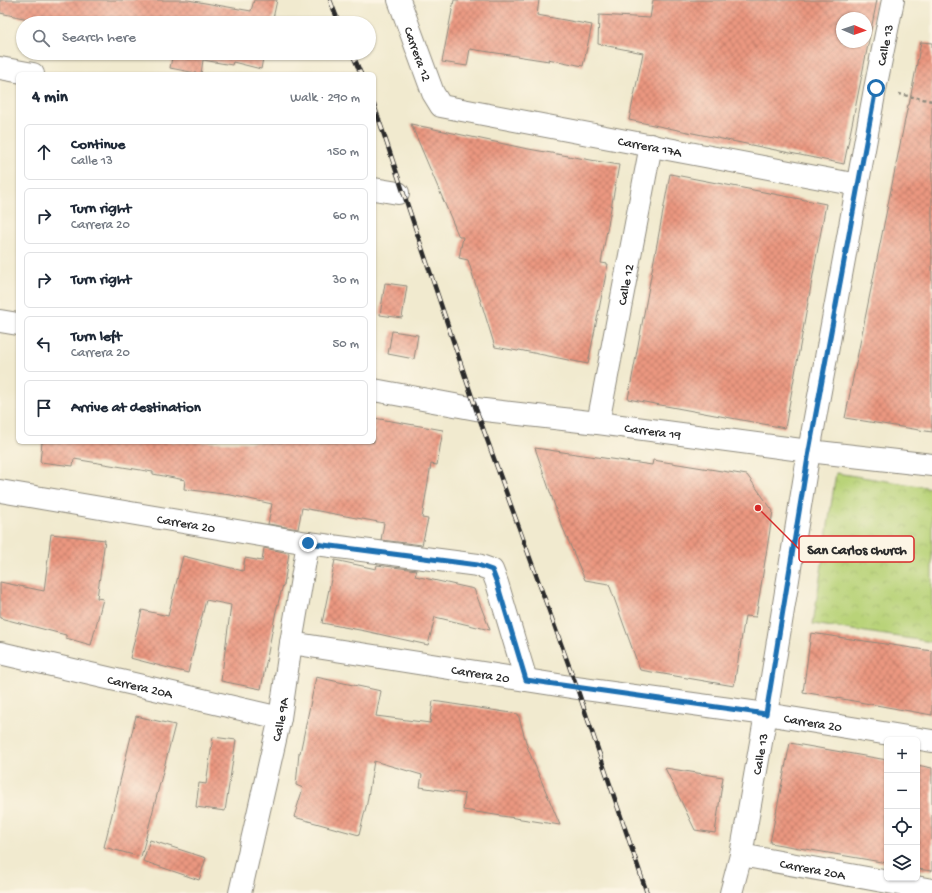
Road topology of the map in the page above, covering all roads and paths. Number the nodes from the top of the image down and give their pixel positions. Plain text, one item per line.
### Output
1 (399, 0) edge
2 (893, 0) edge
3 (0, 68) edge
4 (22, 72) edge
5 (876, 88) junction
6 (932, 101) edge
7 (442, 106) joint
8 (651, 145) junction
9 (858, 185) junction
10 (376, 189) edge
11 (398, 193) dead end
12 (0, 321) edge
13 (16, 324) edge
14 (376, 390) edge
15 (598, 423) junction
16 (809, 451) junction
17 (932, 465) edge
18 (0, 491) edge
19 (308, 543) junction
20 (291, 643) junction
21 (0, 653) edge
22 (526, 680) junction
23 (766, 714) junction
24 (280, 718) junction
25 (932, 741) edge
26 (741, 855) junction
27 (932, 890) edge
28 (240, 893) edge
29 (731, 893) edge

1 - 7 street, Carrera 12
2 - 5 street, Calle 13
3 - 4 street
5 - 6 path
5 - 9 street, Calle 13
7 - 8 street, Carrera 17A
8 - 9 street, Carrera 17A
8 - 15 street, Calle 12
9 - 16 street, Calle 13
10 - 11 street
12 - 13 street
14 - 15 street, Carrera 19
15 - 16 street, Carrera 19
16 - 17 street, Carrera 19
16 - 23 street, Calle 13
18 - 19 street, Carrera 20
19 - 20 street, Calle 9A
19 - 22 street, Carrera 20
20 - 22 street, Carrera 20
20 - 24 street, Calle 9A
21 - 24 street, Carrera 20A
22 - 23 street, Carrera 20
23 - 25 street, Carrera 20
23 - 26 street, Calle 13
24 - 28 street, Calle 9A
26 - 27 street, Carrera 20A
26 - 29 street, Calle 13

